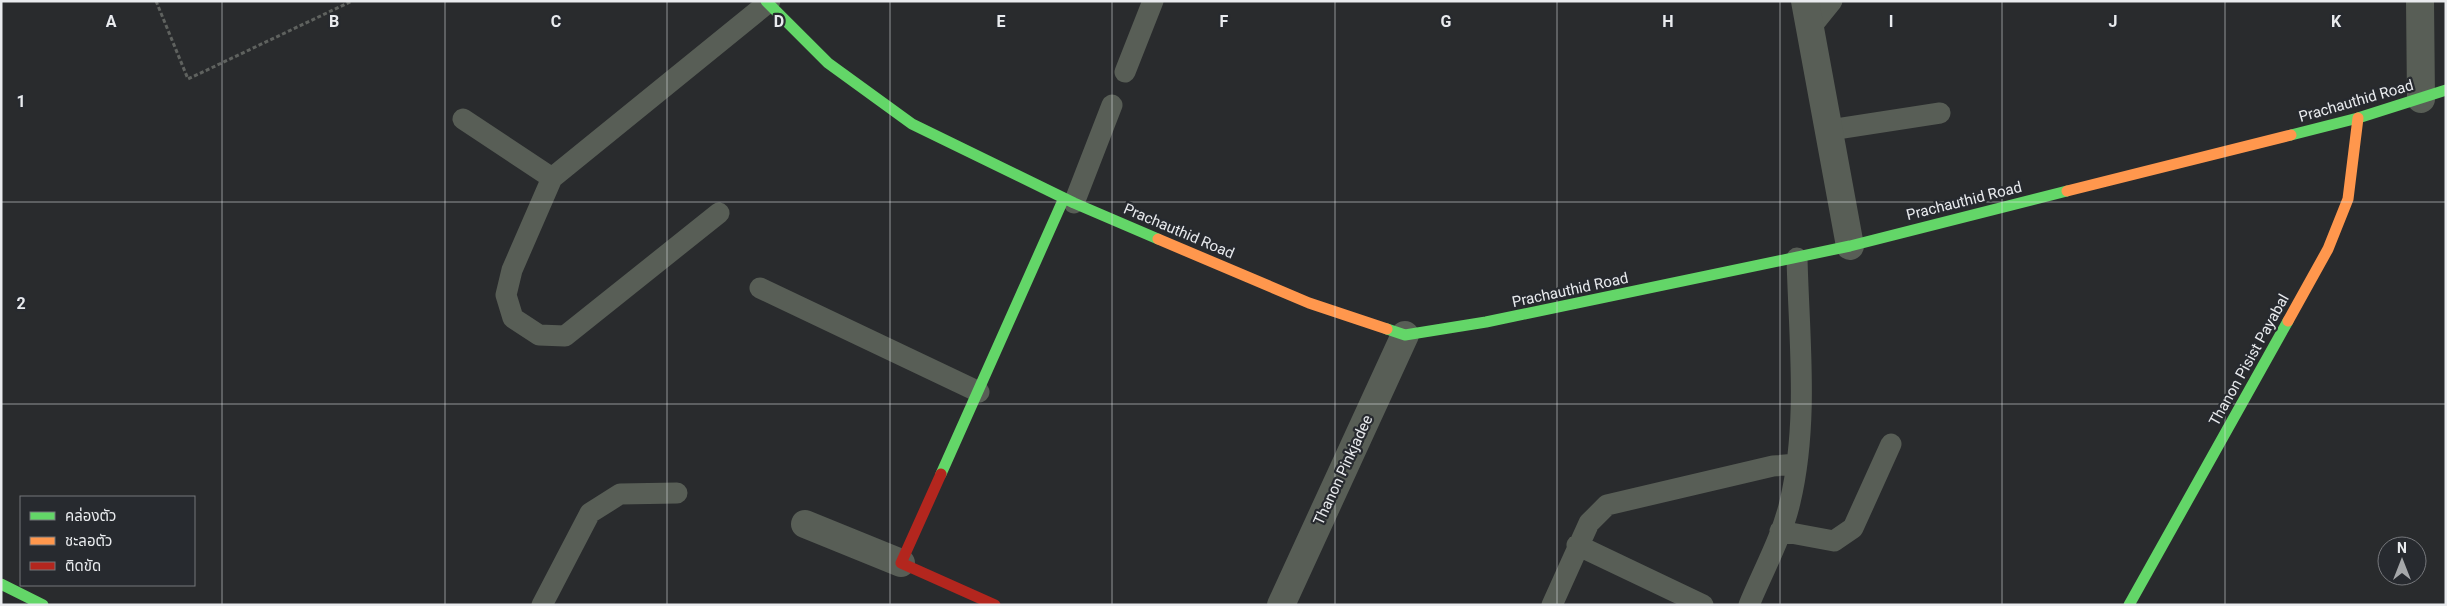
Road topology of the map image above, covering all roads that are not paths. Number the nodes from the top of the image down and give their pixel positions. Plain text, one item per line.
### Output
1 (1153, 1) edge
2 (1805, 1) edge
3 (1832, 1) edge
4 (2420, 1) edge
5 (768, 2) edge
6 (1811, 28) junction
7 (1125, 72) dead end
8 (2433, 94) edge
9 (1112, 105) dead end
10 (1940, 113) dead end
11 (2358, 118) junction
12 (463, 119) dead end
13 (1830, 130) junction
14 (552, 178) junction
15 (1069, 200) junction
16 (719, 214) dead end
17 (1850, 246) junction
18 (1797, 258) junction
19 (760, 288) dead end
20 (1405, 335) junction
21 (979, 392) junction
22 (1891, 444) dead end
23 (1797, 464) junction
24 (678, 493) dead end
25 (805, 524) dead end
26 (1780, 531) junction
27 (1577, 545) junction
28 (901, 563) junction
29 (1, 584) edge
30 (43, 605) edge
31 (542, 605) edge
32 (995, 605) edge
33 (1281, 605) edge
34 (1552, 605) edge
35 (1703, 605) edge
36 (1749, 605) edge
37 (2129, 605) edge

1 - 7 lane
2 - 6 street
3 - 6 lane
4 - 8 street
5 - 14 lane
5 - 15 street, Prachauthid Road
6 - 13 street
8 - 11 street, Prachauthid Road
9 - 15 lane
10 - 13 lane
11 - 17 street, Prachauthid Road
11 - 37 street, Thanon Pisist Payabal
12 - 14 lane
13 - 17 street
14 - 16 lane
15 - 20 street, Prachauthid Road
15 - 21 street
17 - 18 street, Prachauthid Road
18 - 20 street, Prachauthid Road
18 - 23 lane
19 - 21 lane
20 - 33 street, Thanon Pinkjadee
21 - 28 street
22 - 26 lane
23 - 26 lane
23 - 27 lane
24 - 31 lane
25 - 28 street
26 - 36 lane
27 - 34 lane
27 - 35 lane
28 - 32 street
29 - 30 street

